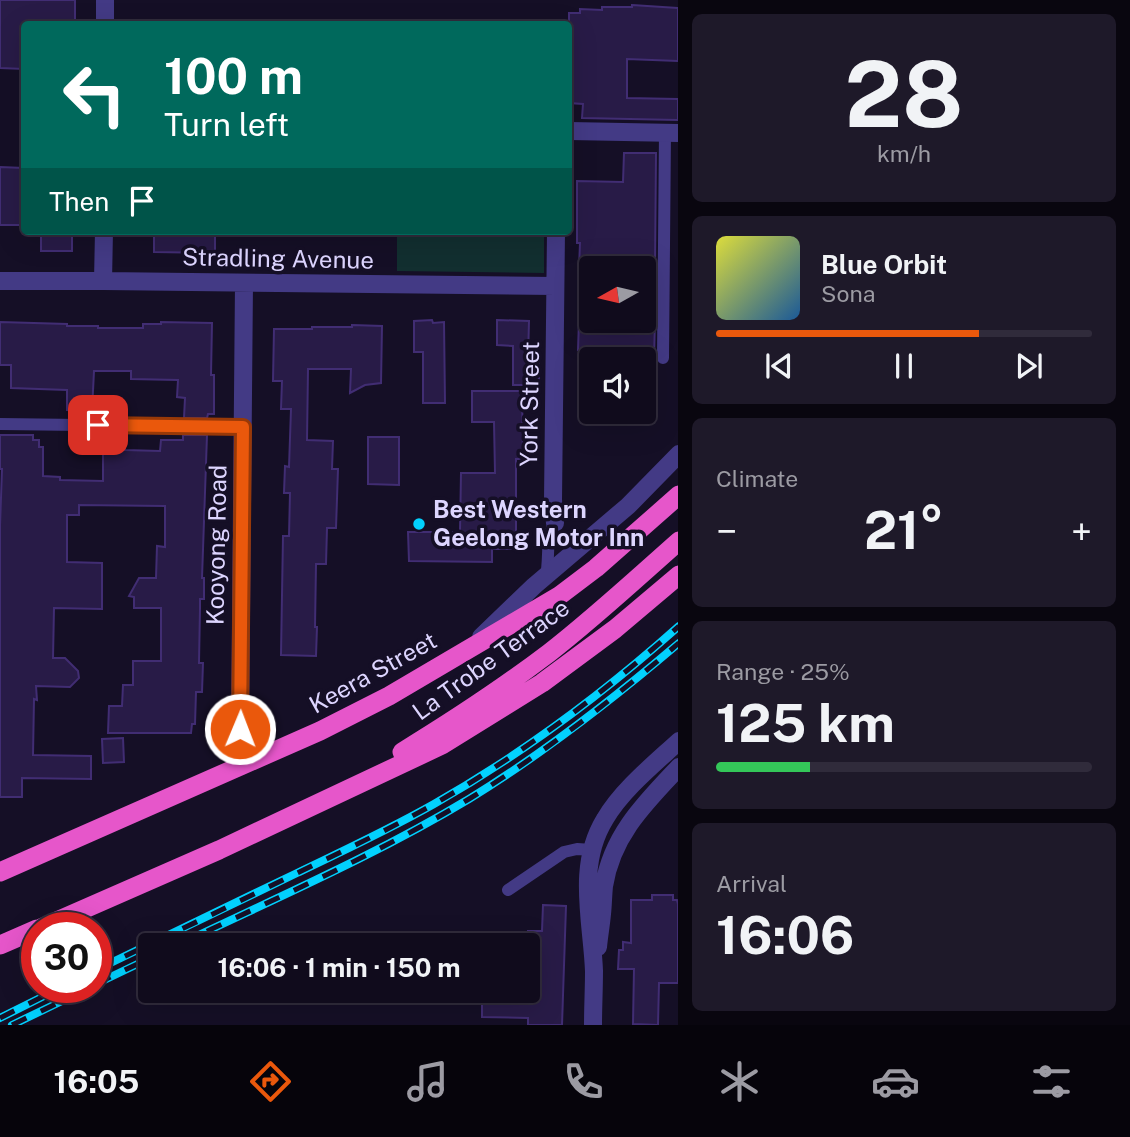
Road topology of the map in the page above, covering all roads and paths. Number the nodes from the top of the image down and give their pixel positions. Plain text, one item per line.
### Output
1 (105, 0) edge
2 (105, 21) edge
3 (572, 131) edge
4 (672, 133) edge
5 (104, 235) edge
6 (556, 235) edge
7 (0, 281) edge
8 (103, 281) junction
9 (244, 283) junction
10 (555, 286) junction
11 (663, 358) dead end
12 (0, 424) edge
13 (243, 427) junction
14 (678, 454) edge
15 (678, 495) edge
16 (555, 523) joint
17 (678, 541) edge
18 (678, 575) edge
19 (546, 576) junction
20 (472, 646) junction
21 (678, 741) edge
22 (241, 766) junction
23 (678, 767) edge
24 (319, 804) junction
25 (592, 850) junction
26 (612, 855) junction
27 (0, 872) edge
28 (508, 890) dead end
29 (76, 912) edge
30 (21, 936) edge
31 (0, 945) edge
32 (594, 971) junction
33 (593, 1025) edge

1 - 2 street
3 - 4 street
4 - 11 lane
5 - 8 street
6 - 10 street, York Street
7 - 8 street, Stradling Avenue
8 - 9 street, Stradling Avenue
9 - 10 street, Stradling Avenue
9 - 13 street, Kooyong Road
10 - 16 street, York Street
12 - 13 lane
13 - 22 street, Kooyong Road
14 - 19 street, Keera Street
15 - 20 highway, La Trobe Terrace
16 - 19 lane, York Street
17 - 24 highway, La Trobe Terrace
18 - 24 highway
19 - 20 street, Keera Street
20 - 22 highway, Keera Street
21 - 25 street
22 - 27 highway, Keera Street
23 - 26 street
24 - 29 highway
25 - 26 street
25 - 28 lane
25 - 32 street
26 - 32 street
30 - 31 highway
32 - 33 street

